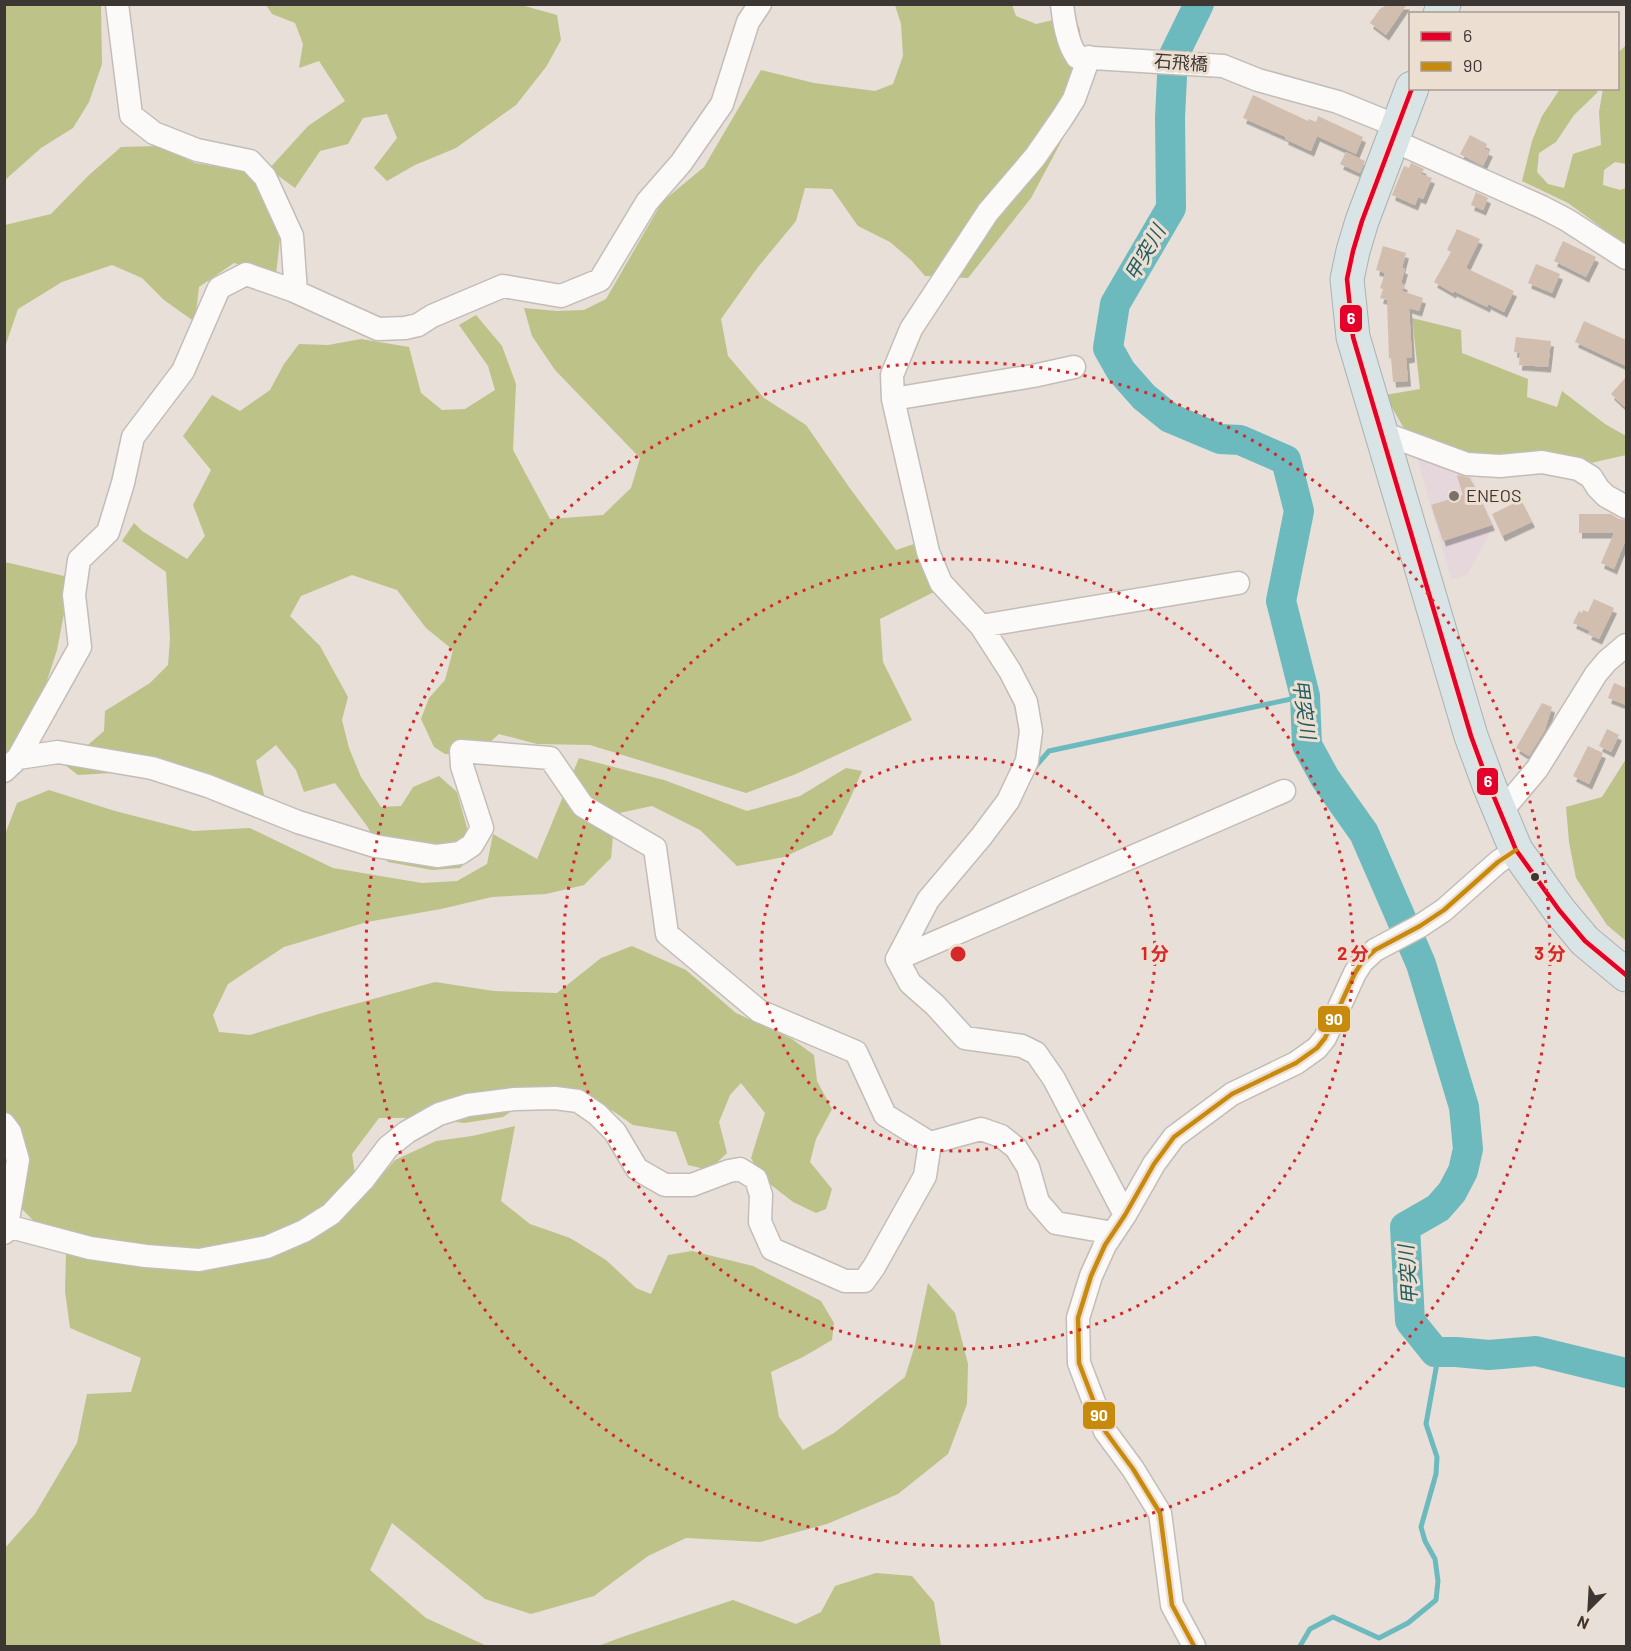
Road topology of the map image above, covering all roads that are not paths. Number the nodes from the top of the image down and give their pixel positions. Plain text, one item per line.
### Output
1 (117, 4) edge
2 (760, 4) edge
3 (1062, 4) edge
4 (1089, 57) junction
5 (1411, 90) edge
6 (1394, 133) junction
7 (1626, 258) edge
8 (296, 292) junction
9 (1074, 367) dead end
10 (893, 399) junction
11 (1380, 432) junction
12 (1626, 507) edge
13 (1238, 583) dead end
14 (981, 626) junction
15 (1626, 645) edge
16 (11, 764) edge
17 (1284, 791) dead end
18 (1500, 813) junction
19 (1516, 850) junction
20 (897, 959) junction
21 (1626, 975) edge
22 (4, 1124) edge
23 (930, 1143) junction
24 (1119, 1224) junction
25 (6, 1230) edge
26 (1194, 1647) edge

1 - 8 street
2 - 8 street
3 - 4 street
4 - 6 street, 石飛橋
4 - 10 street
5 - 6 highway
6 - 7 street, 石飛橋
6 - 11 highway
8 - 16 street
9 - 10 street
10 - 14 street
11 - 12 street
11 - 18 highway
13 - 14 street
14 - 20 street
15 - 18 street
16 - 23 street
17 - 20 street
18 - 19 highway
19 - 21 highway
19 - 24 street
20 - 24 street
22 - 25 street
23 - 24 street
23 - 25 street
24 - 26 street

